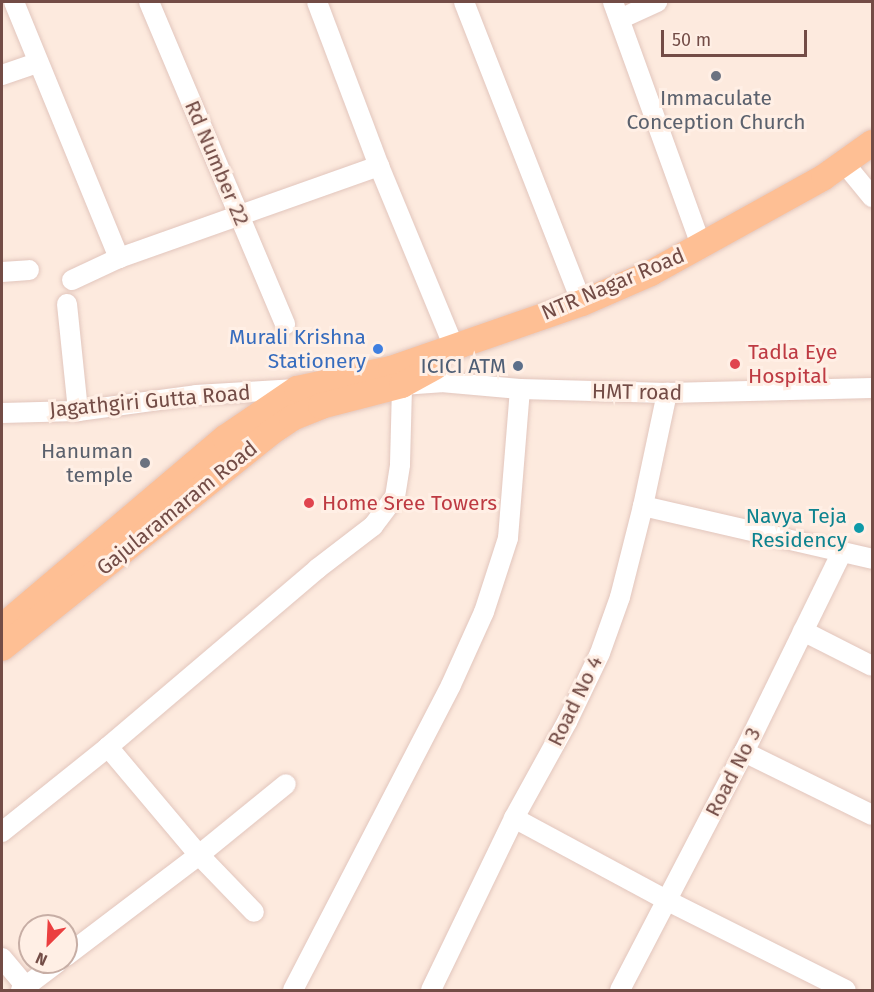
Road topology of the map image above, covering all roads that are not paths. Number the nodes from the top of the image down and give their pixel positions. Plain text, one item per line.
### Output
1 (14, 2) edge
2 (149, 2) edge
3 (317, 2) edge
4 (464, 2) edge
5 (657, 2) edge
6 (617, 10) edge
7 (38, 63) junction
8 (2, 75) edge
9 (873, 142) edge
10 (379, 166) junction
11 (857, 166) edge
12 (873, 197) edge
13 (239, 214) junction
14 (701, 245) junction
15 (119, 258) junction
16 (28, 270) dead end
17 (2, 272) edge
18 (72, 280) dead end
19 (582, 303) junction
20 (67, 304) dead end
21 (285, 324) dead end
22 (454, 347) junction
23 (402, 385) junction
24 (873, 388) edge
25 (297, 389) junction
26 (520, 390) junction
27 (366, 393) joint
28 (668, 393) junction
29 (78, 411) junction
30 (2, 413) edge
31 (643, 506) junction
32 (842, 552) junction
33 (873, 558) edge
34 (4, 631) edge
35 (803, 631) junction
36 (873, 666) edge
37 (108, 747) junction
38 (744, 752) junction
39 (286, 784) dead end
40 (873, 815) edge
41 (513, 818) junction
42 (2, 832) edge
43 (199, 855) junction
44 (666, 900) junction
45 (254, 912) dead end
46 (78, 947) edge
47 (2, 958) edge
48 (42, 974) edge
49 (23, 988) edge
50 (293, 990) edge
51 (431, 990) edge
52 (620, 990) edge
53 (846, 990) edge

1 - 7 street
2 - 13 street, Rd Number 22
3 - 10 street
4 - 19 street
5 - 6 street
6 - 14 street
7 - 8 street
7 - 15 street
9 - 11 main road, NTR Nagar Road
10 - 13 street
10 - 22 street
11 - 12 street
11 - 14 main road, NTR Nagar Road
11 - 23 main road, NTR Nagar Road
13 - 15 street
13 - 21 street, Rd Number 22
14 - 19 main road, NTR Nagar Road
15 - 18 street
16 - 17 street
19 - 22 main road, NTR Nagar Road
20 - 29 street
22 - 25 main road, NTR Nagar Road
23 - 26 street, HMT road
23 - 27 main road, NTR Nagar Road
23 - 37 street
24 - 28 street, HMT road
25 - 29 street, Jagathgiri Gutta Road
25 - 34 main road, Gajularamaram Road
26 - 28 street, HMT road
26 - 50 street
27 - 34 main road, Gajularamaram Road
28 - 31 street, Road No 4
29 - 30 street, Jagathgiri Gutta Road
31 - 32 street
31 - 41 street, Road No 4
32 - 33 street
32 - 35 street, Road No 3
35 - 36 street
35 - 38 street, Road No 3
37 - 42 street
37 - 43 street
38 - 40 street
38 - 44 street, Road No 3
39 - 43 street
41 - 44 street
41 - 51 street, Road No 4
43 - 45 street
43 - 46 street
44 - 52 street, Road No 3
44 - 53 street
47 - 49 street
48 - 49 street

